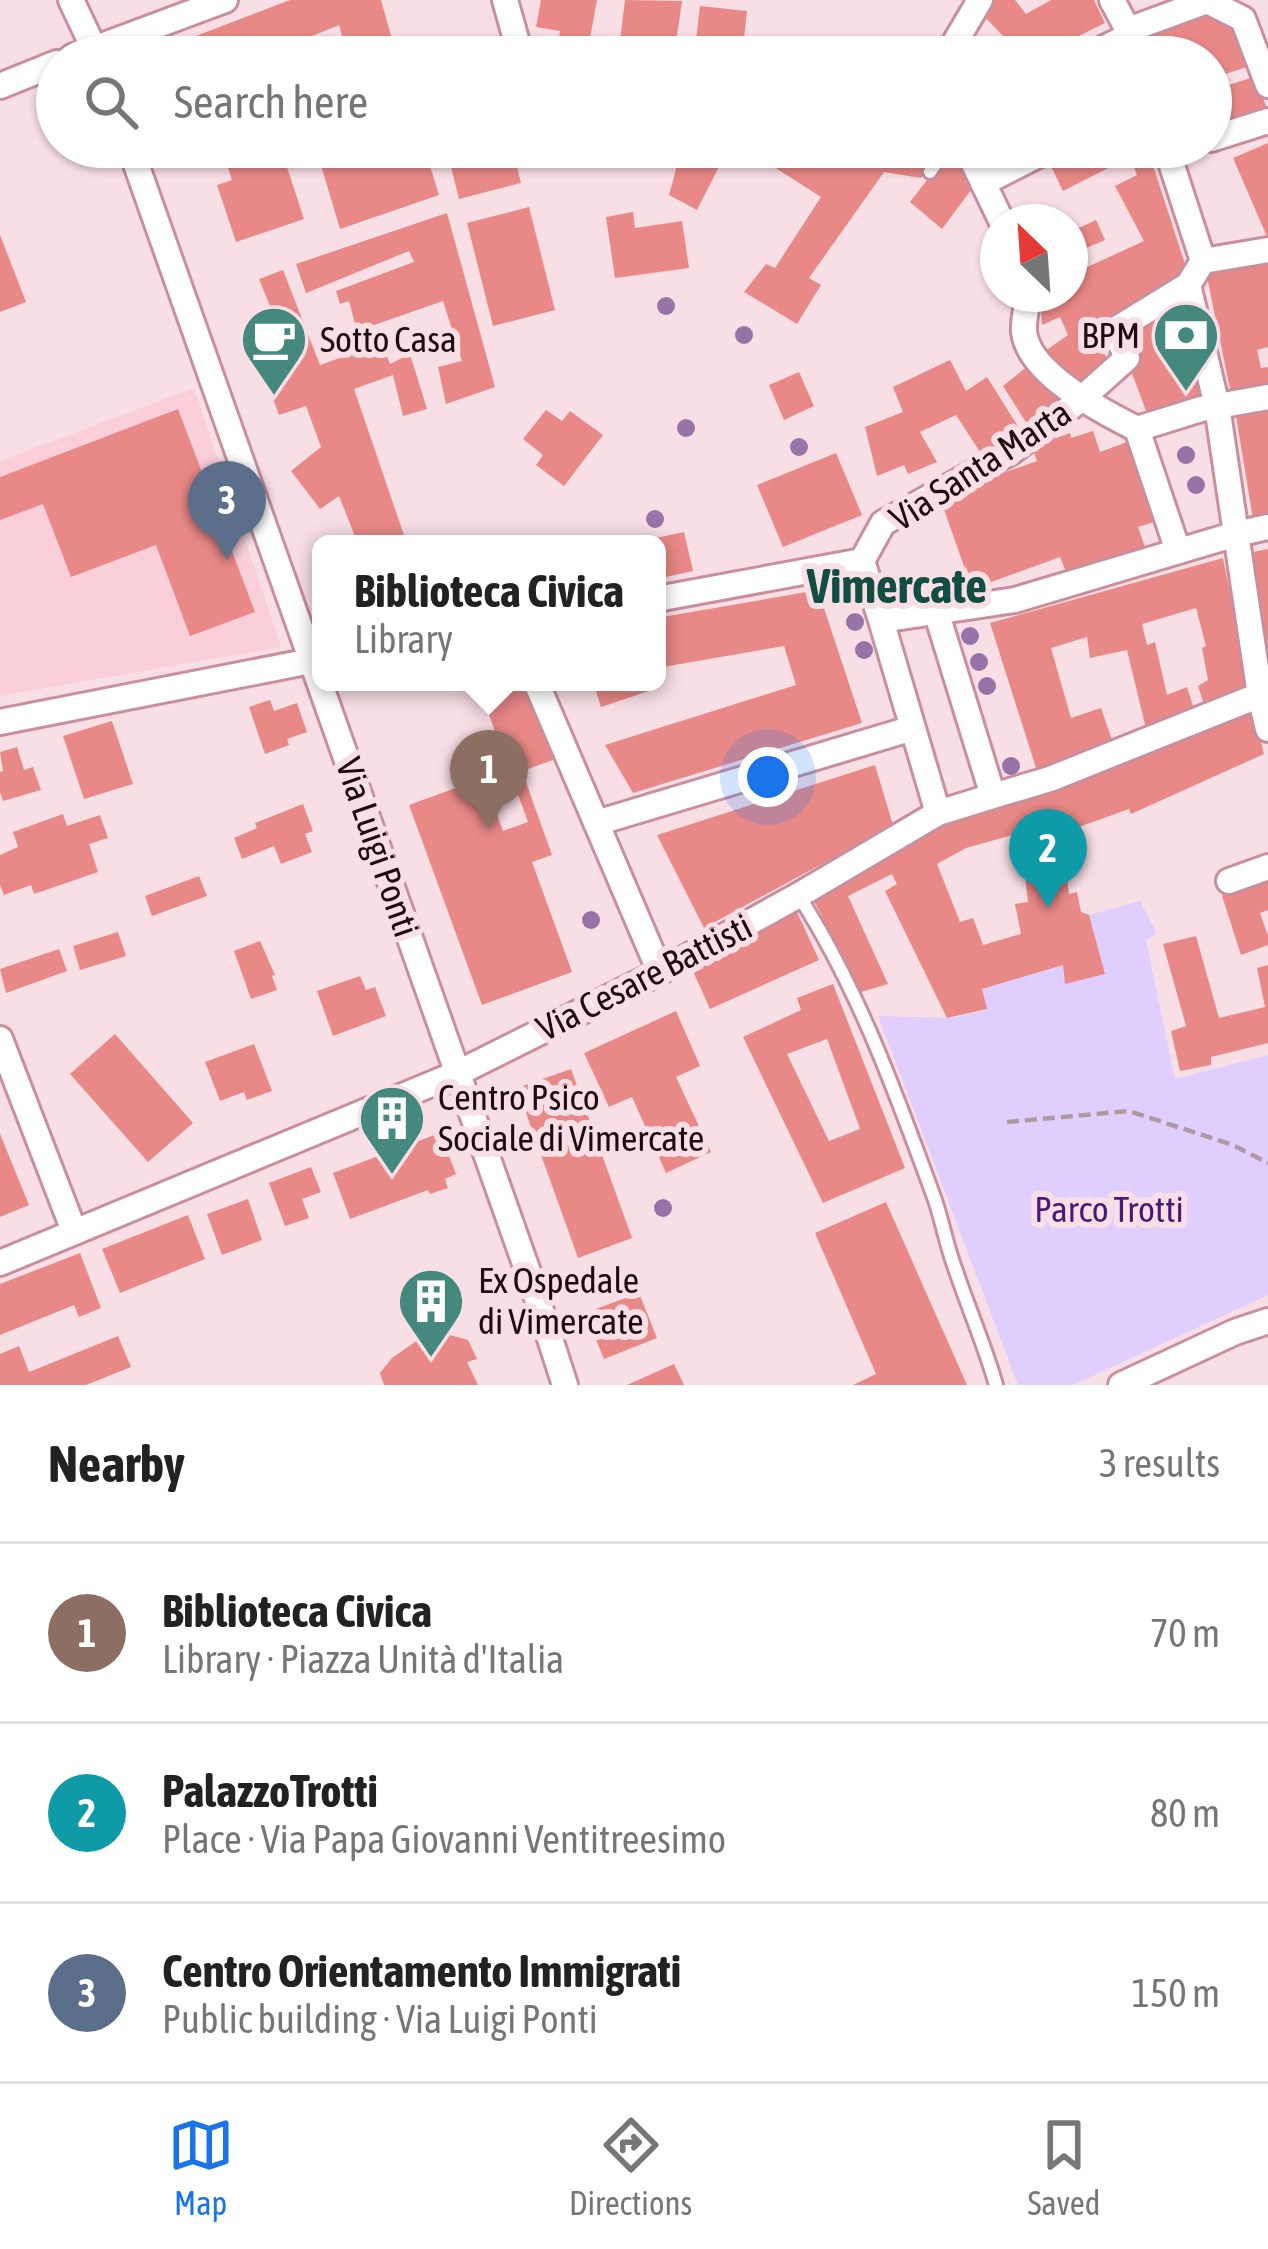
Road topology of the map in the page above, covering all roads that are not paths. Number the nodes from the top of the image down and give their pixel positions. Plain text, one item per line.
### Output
1 (70, 0) edge
2 (225, 0) edge
3 (505, 0) edge
4 (980, 0) edge
5 (1112, 0) edge
6 (1128, 30) junction
7 (82, 36) edge
8 (134, 36) edge
9 (515, 36) edge
10 (959, 36) edge
11 (1116, 36) edge
12 (1130, 36) edge
13 (36, 71) edge
14 (1268, 85) edge
15 (0, 86) edge
16 (1268, 122) edge
17 (1232, 133) edge
18 (138, 168) edge
19 (933, 168) edge
20 (976, 168) edge
21 (1013, 168) edge
22 (1173, 168) edge
23 (930, 172) dead end
24 (983, 183) junction
25 (996, 204) edge
26 (1268, 250) edge
27 (1203, 261) junction
28 (1188, 285) junction
29 (1027, 312) edge
30 (1268, 397) edge
31 (1080, 400) junction
32 (1216, 406) junction
33 (1138, 433) junction
34 (1268, 527) edge
35 (1236, 534) junction
36 (1176, 545) junction
37 (862, 561) junction
38 (666, 597) edge
39 (936, 611) junction
40 (880, 620) junction
41 (312, 649) edge
42 (312, 661) edge
43 (327, 691) edge
44 (540, 691) edge
45 (1260, 695) junction
46 (0, 722) edge
47 (913, 728) junction
48 (1268, 729) edge
49 (993, 796) junction
50 (938, 813) junction
51 (596, 823) junction
52 (1268, 867) edge
53 (1229, 881) dead end
54 (799, 895) junction
55 (660, 972) junction
56 (0, 1039) edge
57 (458, 1072) junction
58 (74, 1231) junction
59 (0, 1263) edge
60 (1268, 1321) edge
61 (565, 1385) edge
62 (996, 1385) edge
63 (1121, 1385) edge

1 - 7 street
2 - 8 street
3 - 9 street
4 - 10 street
5 - 6 street
6 - 11 lane
6 - 12 street
6 - 14 street
13 - 15 street
16 - 17 street
18 - 41 street, Via Luigi Ponti
19 - 23 lane
20 - 24 street
21 - 24 street
22 - 27 street
24 - 25 street
26 - 27 street
27 - 28 street
28 - 31 street, Via Santa Marta
28 - 32 street
29 - 31 street
30 - 32 street
31 - 33 street
31 - 37 street, Via Santa Marta
32 - 33 street
32 - 35 street
33 - 36 street
34 - 35 street
35 - 36 street
35 - 45 street
36 - 39 street
37 - 38 street
37 - 40 street
39 - 40 street
39 - 49 street
40 - 47 street
42 - 46 street
43 - 57 street, Via Luigi Ponti
44 - 51 street
45 - 48 street
45 - 49 street, Via Cesare Battisti
47 - 50 street
47 - 51 street
49 - 50 street, Via Cesare Battisti
50 - 54 street, Via Cesare Battisti
51 - 55 street
52 - 53 street
54 - 55 street, Via Cesare Battisti
54 - 62 lane
55 - 57 street, Via Cesare Battisti
56 - 58 street
57 - 58 street, Via Cesare Battisti
57 - 61 street, Via Luigi Ponti
58 - 59 street, Via Cesare Battisti
60 - 63 street

